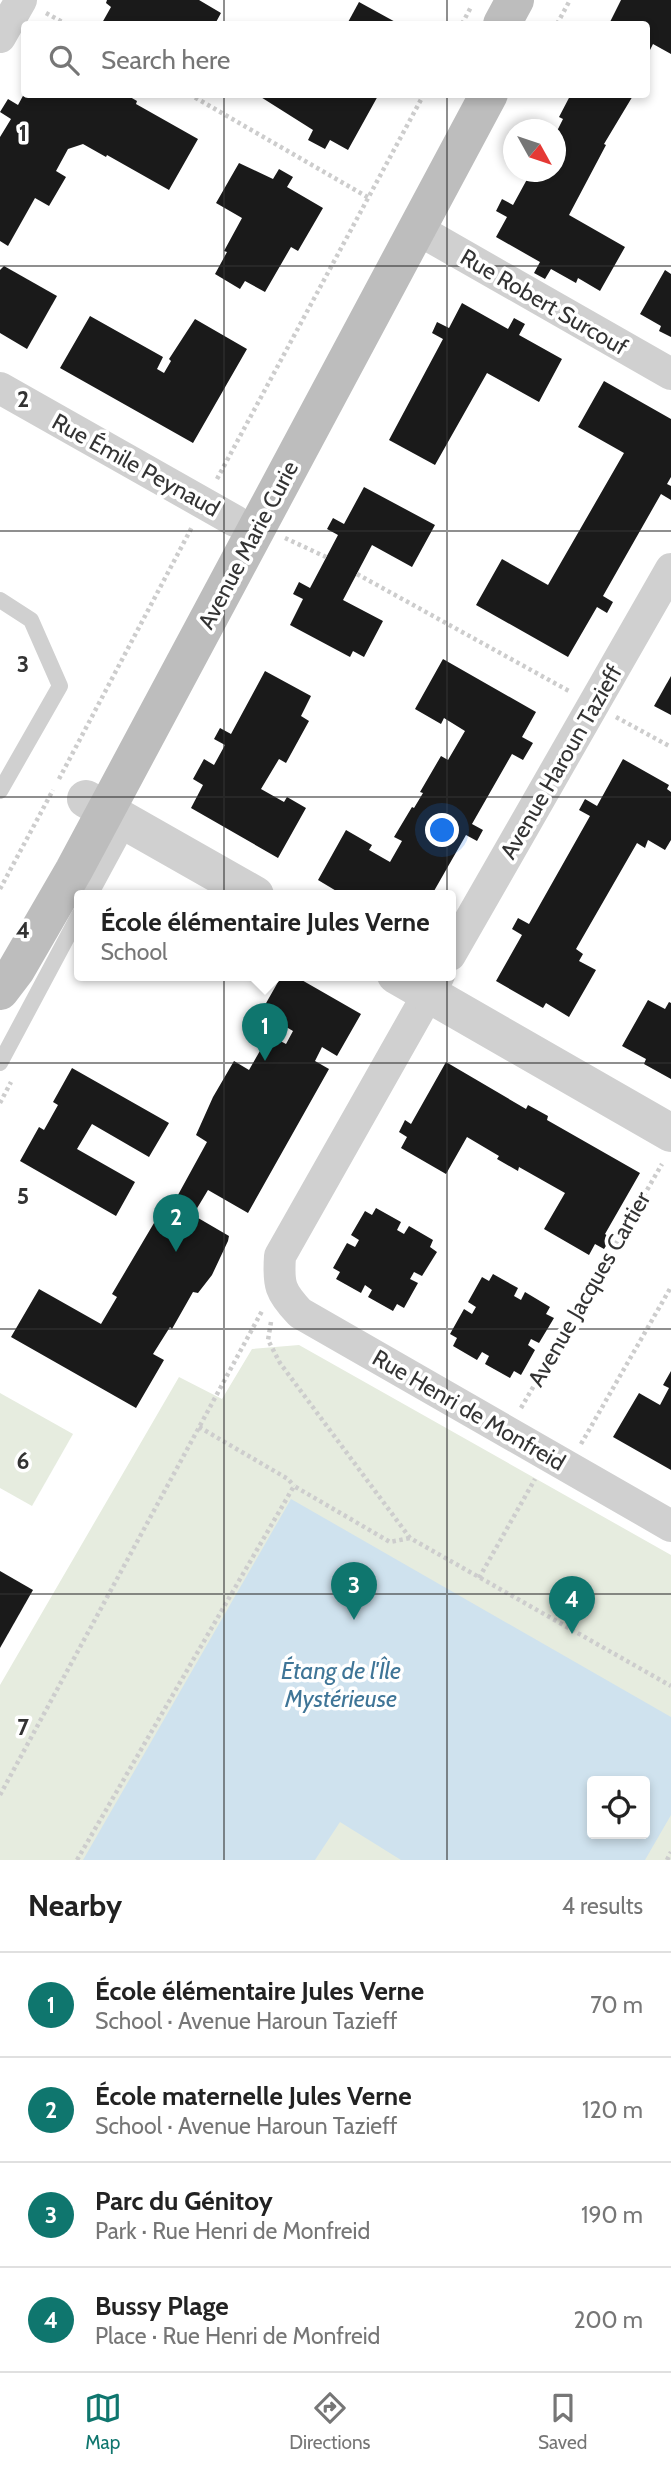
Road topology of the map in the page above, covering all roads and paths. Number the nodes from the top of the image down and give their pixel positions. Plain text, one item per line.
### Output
1 (21, 0) edge
2 (475, 0) edge
3 (515, 0) edge
4 (539, 0) edge
5 (570, 0) edge
6 (464, 21) edge
7 (504, 21) edge
8 (528, 21) edge
9 (559, 21) edge
10 (0, 37) edge
11 (196, 98) edge
12 (422, 98) edge
13 (462, 98) edge
14 (487, 98) edge
15 (369, 198) junction
16 (417, 229) junction
17 (671, 374) edge
18 (0, 388) edge
19 (219, 477) dead end
20 (235, 521) junction
21 (282, 537) dead end
22 (185, 540) dead end
23 (326, 557) dead end
24 (671, 569) edge
25 (357, 574) dead end
26 (0, 600) edge
27 (593, 705) junction
28 (671, 747) edge
29 (0, 791) edge
30 (107, 810) junction
31 (0, 889) edge
32 (91, 890) edge
33 (246, 890) edge
34 (74, 924) edge
35 (456, 945) edge
36 (0, 960) edge
37 (421, 981) edge
38 (0, 992) edge
39 (0, 1063) edge
40 (668, 1146) edge
41 (278, 1282) junction
42 (671, 1287) edge
43 (280, 1363) dead end
44 (199, 1427) junction
45 (508, 1431) junction
46 (568, 1467) junction
47 (294, 1486) junction
48 (523, 1499) dead end
49 (671, 1525) edge
50 (410, 1538) junction
51 (479, 1578) junction
52 (671, 1686) edge
53 (0, 1795) edge
54 (671, 1852) edge
55 (78, 1860) edge
56 (667, 1860) edge

1 - 10 street
2 - 6 path
3 - 7 main road
4 - 8 main road
5 - 9 path
11 - 15 path
12 - 15 path
13 - 20 main road, Avenue Marie Curie
14 - 16 main road, Avenue Marie Curie
15 - 19 path
16 - 17 street, Rue Robert Surcouf
16 - 30 main road, Avenue Marie Curie
18 - 20 street, Rue Émile Peynaud
20 - 30 main road, Avenue Marie Curie
21 - 23 path
22 - 31 path
24 - 27 street, Avenue Haroun Tazieff
25 - 27 path
26 - 29 lane
27 - 28 path
27 - 35 street, Avenue Haroun Tazieff
30 - 32 lane
30 - 33 street
30 - 36 main road, Avenue Marie Curie
30 - 38 main road, Avenue Marie Curie
34 - 39 lane
37 - 40 street
37 - 41 street
40 - 45 path, Avenue Jacques Cartier
41 - 44 path
41 - 45 street, Rue Henri de Monfreid
42 - 46 path
43 - 50 path
44 - 47 path
44 - 53 path
45 - 46 street, Rue Henri de Monfreid
46 - 49 street, Rue Henri de Monfreid
47 - 50 path
47 - 55 path
48 - 51 path
50 - 51 path
51 - 52 path
54 - 56 path

